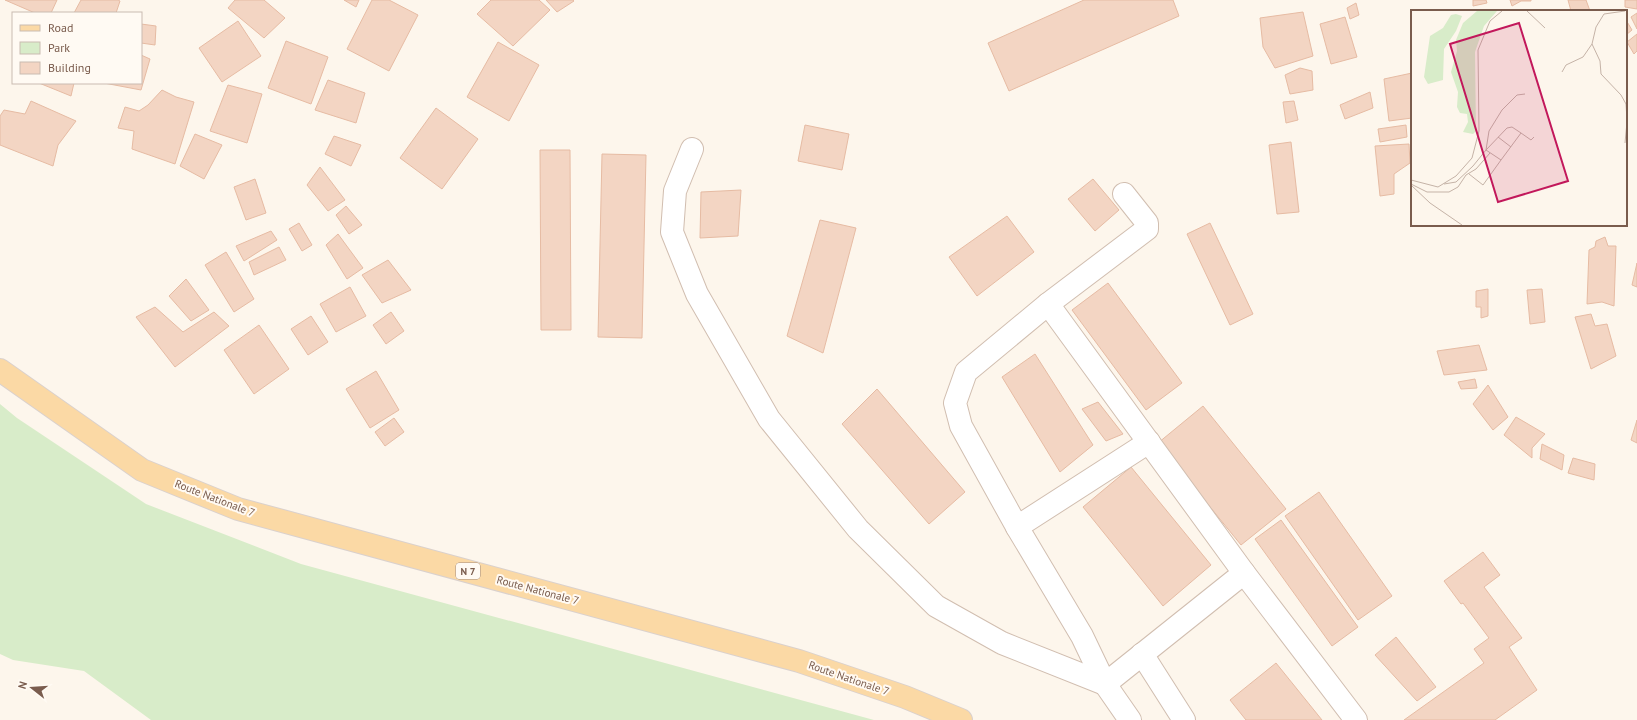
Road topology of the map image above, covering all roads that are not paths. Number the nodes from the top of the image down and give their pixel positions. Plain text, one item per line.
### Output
1 (692, 149) dead end
2 (1124, 194) dead end
3 (1048, 304) junction
4 (0, 370) edge
5 (1149, 442) junction
6 (1017, 527) junction
7 (1244, 573) junction
8 (1142, 654) junction
9 (1105, 684) junction
10 (961, 720) edge
11 (1130, 720) edge
12 (1184, 720) edge
13 (1356, 720) edge

1 - 9 street
2 - 3 street
3 - 5 street
3 - 6 street
4 - 10 main road, Route Nationale 7 / N 7
5 - 6 street
5 - 7 street
6 - 9 street
7 - 8 street
7 - 13 street
8 - 9 street
8 - 12 street
9 - 11 street

